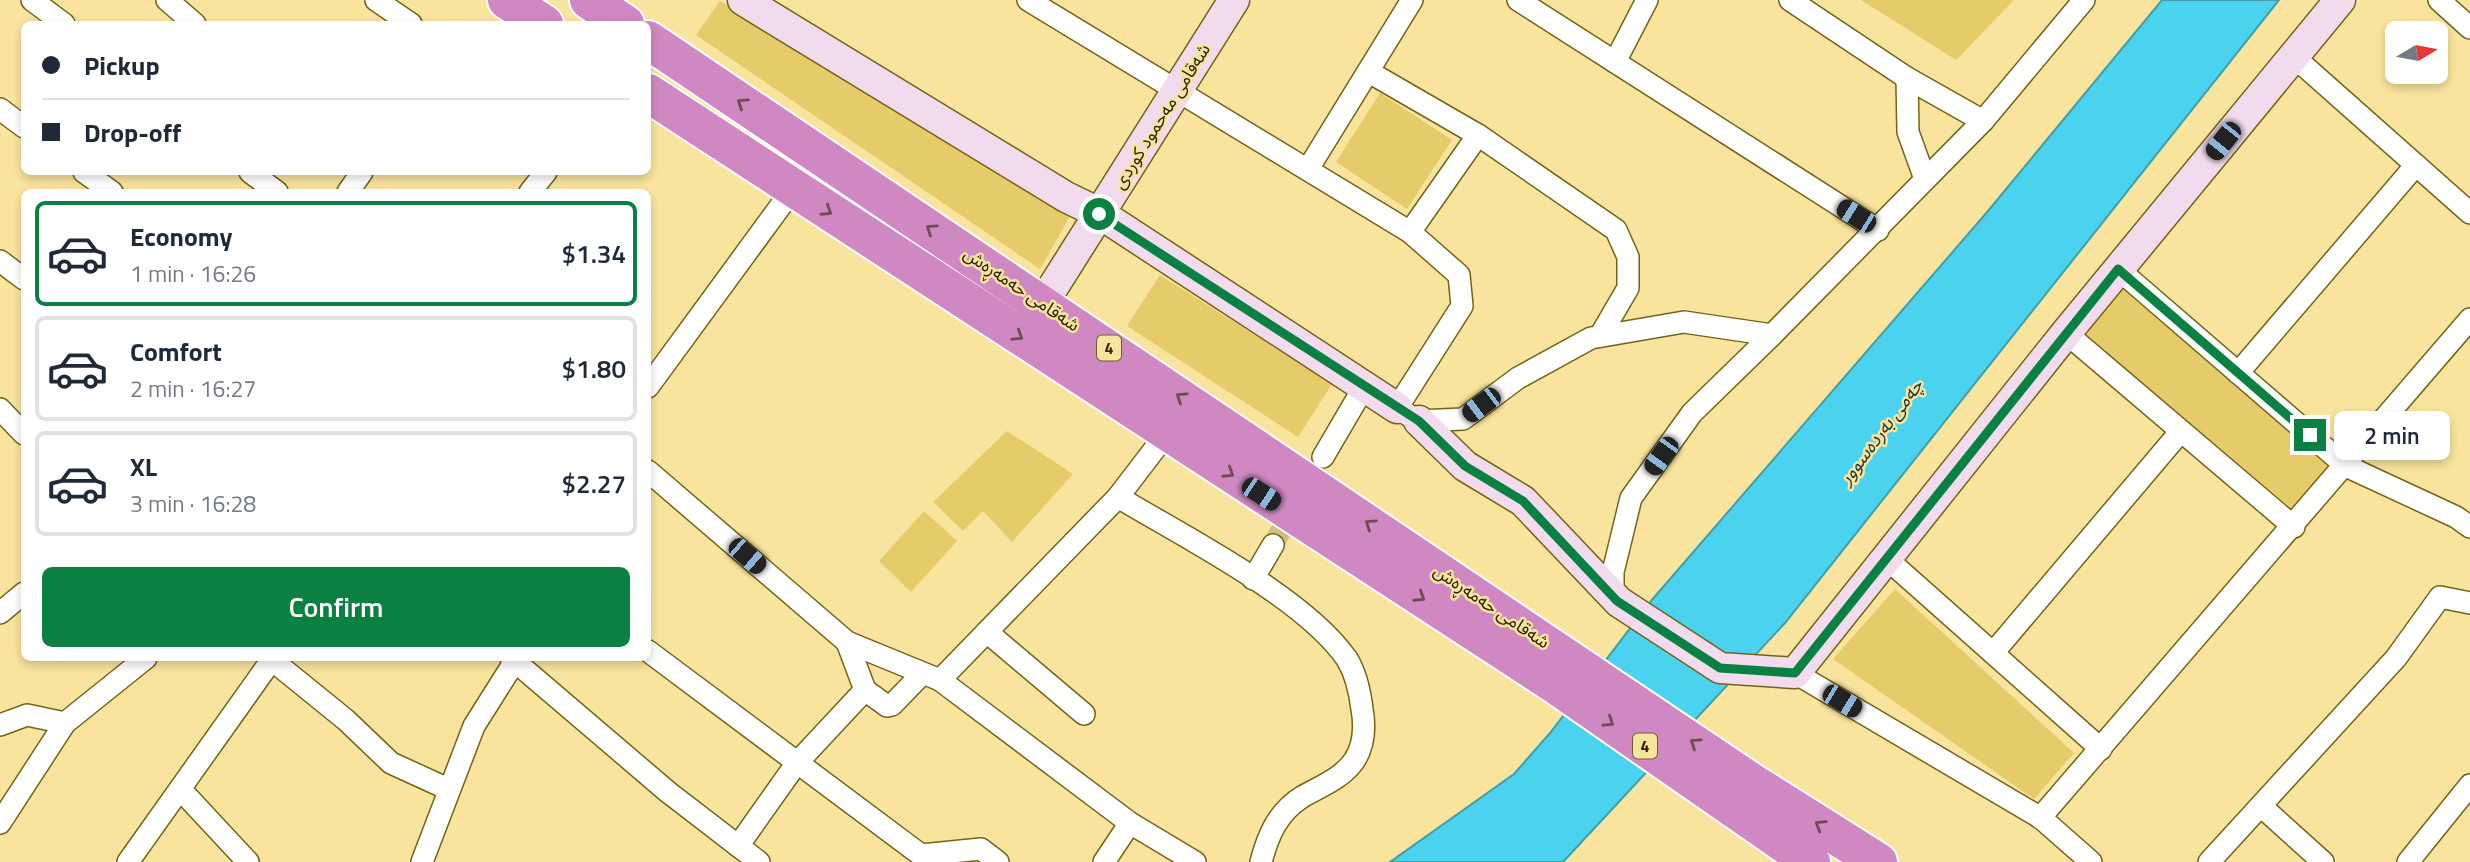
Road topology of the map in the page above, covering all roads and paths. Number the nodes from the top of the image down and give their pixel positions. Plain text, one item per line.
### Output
1 (32, 0) edge
2 (167, 0) edge
3 (376, 0) edge
4 (507, 0) edge
5 (589, 0) edge
6 (743, 0) edge
7 (1028, 0) edge
8 (1234, 0) edge
9 (1412, 0) edge
10 (1518, 0) edge
11 (1647, 0) edge
12 (1790, 0) edge
13 (2084, 0) edge
14 (2340, 0) edge
15 (2439, 0) edge
16 (60, 21) edge
17 (192, 21) edge
18 (407, 21) edge
19 (539, 21) edge
20 (620, 21) edge
21 (2470, 28) edge
22 (651, 42) edge
23 (2292, 56) junction
24 (1615, 62) junction
25 (1369, 72) junction
26 (1908, 78) junction
27 (1176, 92) junction
28 (651, 95) edge
29 (0, 109) edge
30 (1983, 121) junction
31 (21, 125) edge
32 (1478, 135) junction
33 (2416, 165) junction
34 (1308, 169) junction
35 (88, 175) edge
36 (254, 175) edge
37 (544, 175) edge
38 (1925, 179) junction
39 (108, 189) edge
40 (273, 189) edge
41 (532, 189) edge
42 (793, 189) junction
43 (2470, 213) edge
44 (1099, 214) junction
45 (1878, 230) junction
46 (1410, 232) junction
47 (0, 261) edge
48 (2118, 269) junction
49 (21, 277) edge
50 (1043, 303) junction
51 (2470, 319) edge
52 (2066, 333) junction
53 (1772, 335) junction
54 (1600, 336) junction
55 (2238, 373) junction
56 (651, 383) edge
57 (1364, 387) junction
58 (0, 409) edge
59 (1408, 414) junction
60 (21, 431) edge
61 (2181, 431) junction
62 (1167, 433) junction
63 (1323, 457) dead end
64 (2346, 466) junction
65 (651, 474) edge
66 (1118, 497) junction
67 (2294, 527) junction
68 (2470, 527) edge
69 (1273, 545) tunnel mouth
70 (1392, 559) junction
71 (1887, 559) junction
72 (1253, 579) junction
73 (21, 596) edge
74 (1614, 598) junction
75 (2470, 603) edge
76 (0, 613) edge
77 (987, 632) junction
78 (846, 642) junction
79 (651, 653) edge
80 (1993, 653) junction
81 (142, 661) edge
82 (271, 661) edge
83 (274, 661) edge
84 (512, 661) edge
85 (514, 661) edge
86 (1795, 673) junction
87 (931, 677) junction
88 (865, 690) junction
89 (1084, 714) dead end
90 (65, 723) junction
91 (0, 725) edge
92 (2101, 749) junction
93 (796, 764) junction
94 (2470, 785) edge
95 (448, 789) junction
96 (181, 790) junction
97 (1744, 795) junction
98 (2261, 806) junction
99 (2040, 818) junction
100 (1130, 822) junction
101 (0, 823) edge
102 (738, 846) junction
103 (128, 862) edge
104 (248, 862) edge
105 (422, 862) edge
106 (759, 862) edge
107 (998, 862) edge
108 (1104, 862) edge
109 (1195, 862) edge
110 (1261, 862) edge
111 (1811, 862) edge
112 (1878, 862) edge
113 (2091, 862) edge
114 (2210, 862) edge
115 (2323, 862) edge
116 (2408, 862) edge

1 - 16 street
2 - 17 street
3 - 18 street
4 - 19 highway
5 - 20 highway
6 - 44 street
7 - 27 street
8 - 27 street, شەقامی مەحمود کوردی
9 - 25 street
10 - 24 street
11 - 24 street
12 - 26 street
13 - 30 street
14 - 23 street
15 - 21 street
50 -> 22 highway, شەقامی حەمەڕەش / 4
23 - 33 street
23 - 48 street
24 - 45 street
25 - 32 street
25 - 34 street
26 - 30 street
26 - 38 street
27 - 34 street
27 - 44 street, شەقامی مەحمود کوردی
28 - 42 highway, شەقامی حەمەڕەش / 4
29 - 31 street
30 - 38 street
32 - 46 street
32 - 54 street
33 - 43 street
33 - 55 street
34 - 46 street
35 - 39 street
36 - 40 street
37 - 41 street
38 - 45 street
42 - 56 street
42 -> 62 highway, شەقامی حەمەڕەش / 4
44 - 50 street, شەقامی مەحمود کوردی
44 - 57 street
45 - 53 street
46 - 59 street
47 - 49 street
48 - 52 street
48 - 55 street
70 -> 50 highway, شەقامی حەمەڕەش / 4
51 - 64 street
52 - 61 street
52 - 71 street
53 - 54 street
53 - 74 street
54 - 59 street
55 - 64 street
57 - 59 street
57 - 63 street
58 - 60 street
59 - 74 street
61 - 67 street
61 - 80 street
62 - 66 street
62 -> 70 highway, شەقامی حەمەڕەش / 4
64 - 67 street
64 - 68 street
65 - 78 street
66 - 72 street
66 - 77 street
67 - 92 street
69 - 72 street
70 - 97 highway, شەقامی حەمەڕەش / 4
71 - 80 street
71 - 86 street
72 - 110 street
73 - 76 street
74 - 86 street
75 - 98 street
77 - 87 street
77 - 89 street
78 - 87 street
78 - 88 street
79 - 93 street
80 - 92 street
81 - 90 street
82 - 96 street
83 - 95 street
84 - 95 street
85 - 102 street
86 - 99 street
87 - 88 street
87 - 100 street
88 - 93 street
90 - 91 street
90 - 101 street
92 - 99 street
93 - 102 street
93 - 107 street
94 - 116 street
95 - 105 street
96 - 103 street
96 - 104 street
97 - 111 highway, 4
112 -> 97 highway, 4
98 - 114 street
98 - 115 street
99 - 113 street
100 - 108 street
100 - 109 street
102 - 106 street

